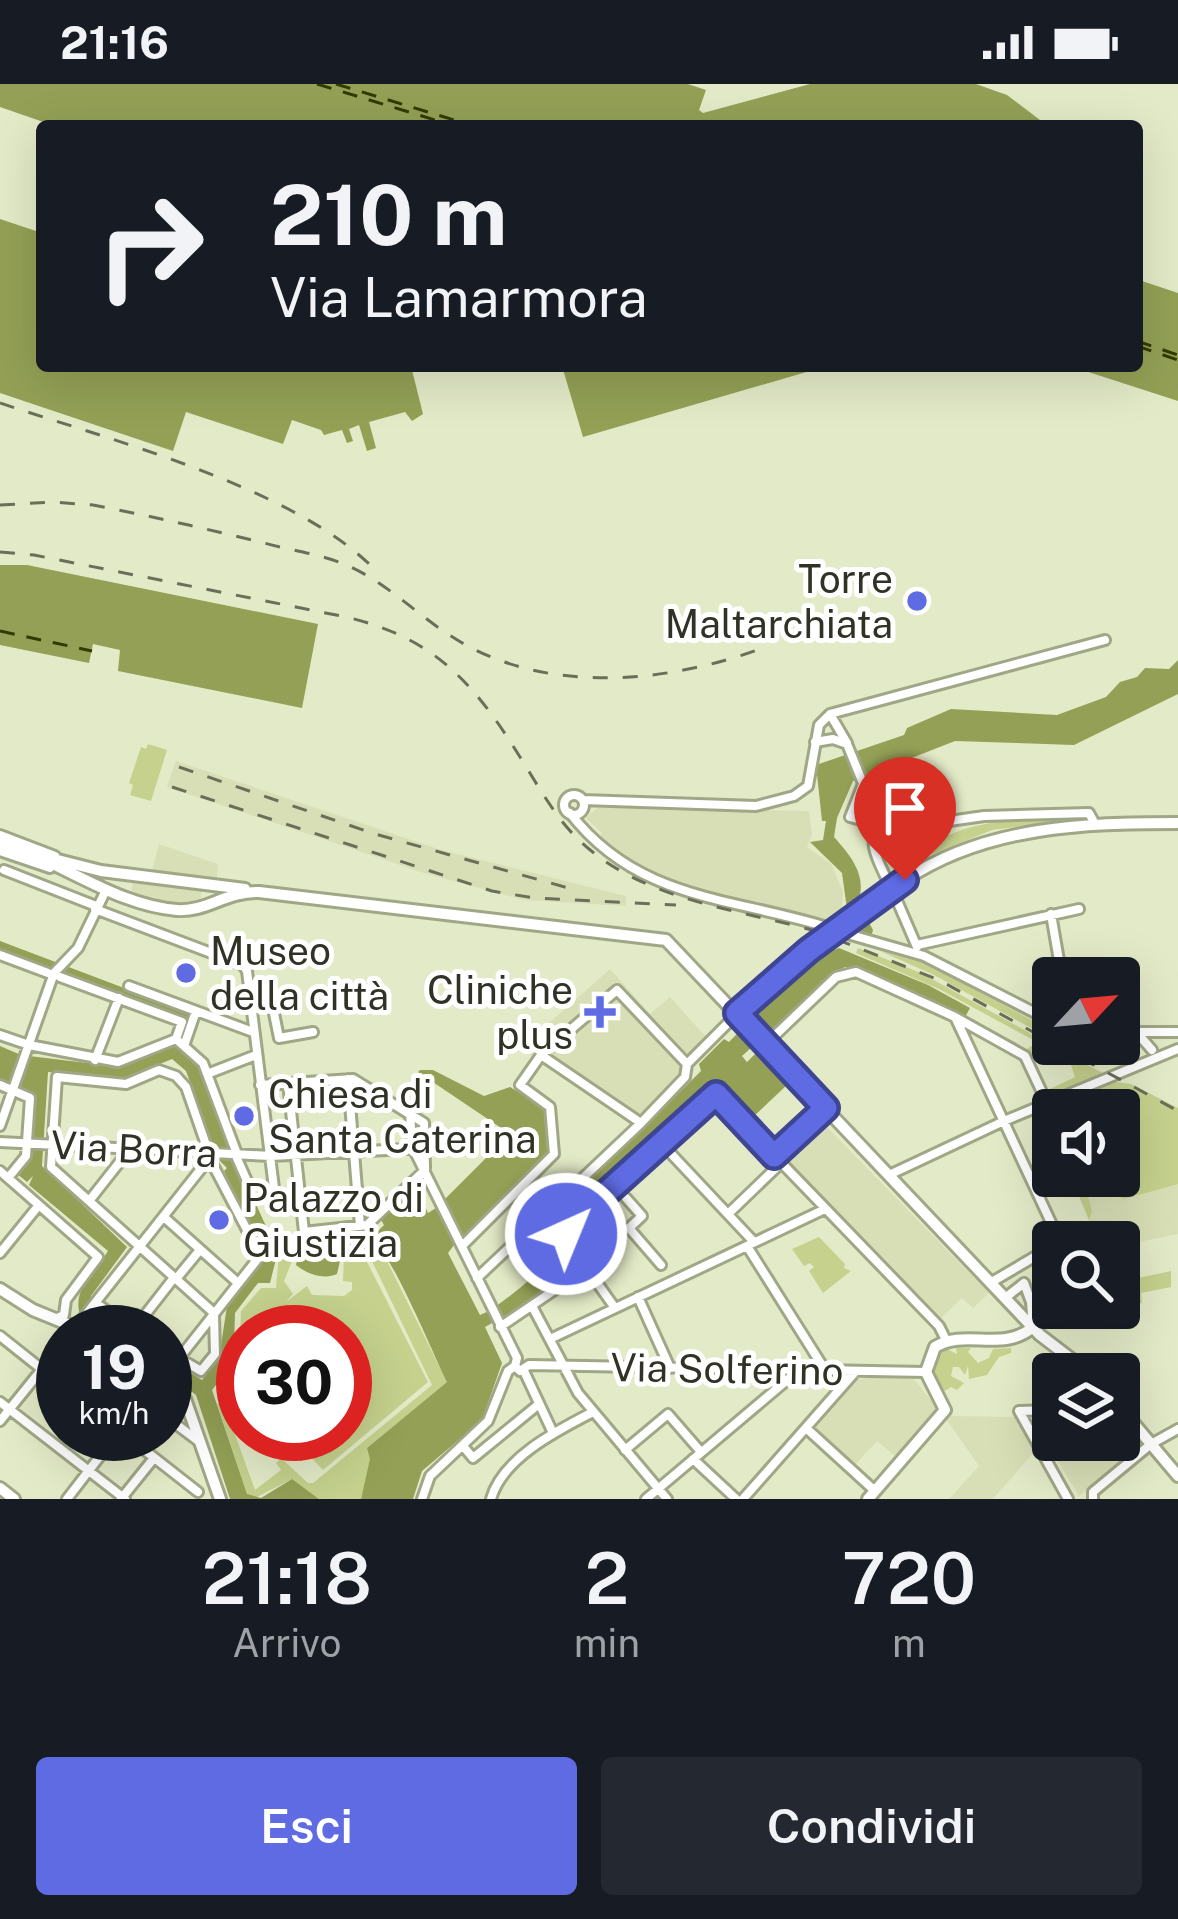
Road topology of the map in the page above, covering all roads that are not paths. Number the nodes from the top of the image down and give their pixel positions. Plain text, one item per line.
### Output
1 (1105, 640) dead end
2 (830, 714) junction
3 (814, 742) junction
4 (849, 748) junction
5 (863, 784) junction
6 (582, 806) junction
7 (570, 814) junction
8 (1174, 821) edge
9 (880, 825) junction
10 (1095, 826) junction
11 (584, 831) junction
12 (0, 843) edge
13 (28, 853) junction
14 (68, 861) junction
15 (4, 870) dead end
16 (73, 875) junction
17 (888, 882) dead end
18 (218, 885) junction
19 (103, 887) junction
20 (260, 892) junction
21 (895, 896) dead end
22 (219, 899) junction
23 (95, 908) junction
24 (1078, 909) dead end
25 (1051, 914) junction
26 (827, 927) dead end
27 (844, 933) dead end
28 (917, 949) junction
29 (0, 955) edge
30 (1058, 957) edge
31 (54, 974) junction
32 (250, 984) junction
33 (129, 986) dead end
34 (119, 998) junction
35 (196, 1011) junction
36 (1032, 1011) edge
37 (741, 1017) junction
38 (955, 1017) junction
39 (253, 1032) junction
40 (313, 1032) dead end
41 (1178, 1032) edge
42 (1140, 1033) edge
43 (1161, 1034) junction
44 (0, 1035) edge
45 (1140, 1039) edge
46 (180, 1042) junction
47 (766, 1044) junction
48 (1178, 1049) edge
49 (27, 1050) junction
50 (1151, 1054) junction
51 (1164, 1054) junction
52 (256, 1055) junction
53 (541, 1055) junction
54 (95, 1060) junction
55 (687, 1064) junction
56 (207, 1074) junction
57 (348, 1078) junction
58 (288, 1083) junction
59 (0, 1085) edge
60 (260, 1085) junction
61 (14, 1089) junction
62 (1042, 1089) edge
63 (1075, 1089) edge
64 (826, 1108) junction
65 (1032, 1109) edge
66 (410, 1112) junction
67 (1004, 1121) junction
68 (641, 1123) junction
69 (0, 1126) edge
70 (0, 1142) edge
71 (661, 1143) junction
72 (28, 1144) junction
73 (49, 1145) junction
74 (412, 1146) junction
75 (425, 1148) junction
76 (130, 1149) junction
77 (353, 1150) junction
78 (212, 1153) junction
79 (235, 1154) junction
80 (296, 1155) junction
81 (268, 1156) junction
82 (778, 1160) junction
83 (425, 1169) junction
84 (4, 1174) edge
85 (889, 1175) junction
86 (247, 1181) dead end
87 (626, 1198) dead end
88 (89, 1201) junction
89 (276, 1204) dead end
90 (39, 1205) junction
91 (825, 1209) junction
92 (728, 1214) junction
93 (165, 1218) junction
94 (1050, 1221) edge
95 (360, 1226) junction
96 (750, 1244) junction
97 (461, 1245) junction
98 (196, 1246) junction
99 (140, 1248) junction
100 (0, 1253) edge
101 (580, 1258) junction
102 (1032, 1261) edge
103 (661, 1265) dead end
104 (178, 1277) junction
105 (477, 1278) junction
106 (990, 1282) junction
107 (238, 1283) junction
108 (0, 1289) edge
109 (638, 1298) junction
110 (1005, 1298) junction
111 (65, 1305) edge
112 (96, 1305) edge
113 (156, 1305) edge
114 (532, 1306) junction
115 (615, 1308) junction
116 (36, 1309) edge
117 (214, 1312) junction
118 (1032, 1322) edge
119 (499, 1323) junction
120 (1032, 1326) edge
121 (1032, 1328) edge
122 (1035, 1329) edge
123 (0, 1336) edge
124 (192, 1340) edge
125 (550, 1340) junction
126 (946, 1340) junction
127 (1065, 1353) edge
128 (36, 1364) edge
129 (521, 1365) junction
130 (564, 1366) junction
131 (192, 1367) edge
132 (670, 1368) junction
133 (799, 1370) junction
134 (825, 1370) junction
135 (855, 1372) junction
136 (926, 1372) junction
137 (36, 1376) edge
138 (538, 1404) junction
139 (7, 1408) edge
140 (1032, 1411) edge
141 (593, 1412) junction
142 (192, 1419) edge
143 (0, 1421) edge
144 (806, 1428) junction
145 (1178, 1430) edge
146 (1140, 1431) edge
147 (553, 1433) junction
148 (192, 1434) edge
149 (1032, 1434) edge
150 (200, 1439) junction
151 (1151, 1444) junction
152 (463, 1446) junction
153 (625, 1450) junction
154 (697, 1456) junction
155 (98, 1461) edge
156 (152, 1461) edge
157 (157, 1461) edge
158 (1047, 1461) edge
159 (88, 1472) junction
160 (1178, 1476) edge
161 (0, 1487) edge
162 (658, 1489) junction
163 (218, 1493) edge
164 (195, 1495) edge
165 (872, 1495) edge
166 (123, 1498) edge
167 (14, 1499) edge
168 (67, 1499) edge
169 (422, 1499) edge
170 (491, 1499) edge
171 (646, 1499) edge
172 (667, 1499) edge
173 (740, 1499) edge
174 (1068, 1499) edge
175 (1093, 1499) edge

1 - 2 street
2 - 3 street
2 - 4 street
3 - 4 street
3 - 6 street
4 - 5 street
5 - 9 street
5 - 9 street
6 - 7 street
6 - 7 street
6 - 11 street
7 - 11 street
8 - 10 main road
9 - 10 street
9 - 17 street
10 - 37 main road, bridge
11 - 26 street
12 - 13 main road
12 - 14 street
12 - 16 street
13 - 14 main road
13 - 16 main road
14 - 18 main road
15 - 23 street
16 - 19 main road
18 - 20 main road
18 - 22 main road
19 - 22 main road
19 - 23 street
20 - 22 main road
20 - 37 main road
21 - 28 street
23 - 31 street
23 - 32 street
24 - 25 street
25 - 28 street
25 - 30 street
27 - 28 street
28 - 36 street
29 - 31 street
31 - 34 street
31 - 49 street
32 - 39 street
32 - 40 street
33 - 35 street
34 - 46 street
34 - 54 street
35 - 39 street
35 - 46 street
37 - 47 main road
37 - 55 street
38 - 47 street
38 - 62 street
38 - 67 street
39 - 52 street
41 - 43 street
42 - 43 street
43 - 50 street
43 - 51 street
44 - 49 street
45 - 50 street
46 - 54 street
46 - 56 street
47 - 64 main road
48 - 51 street
49 - 54 street
49 - 61 street
50 - 51 street
50 - 63 street
52 - 56 street
52 - 60 street
53 - 55 street
53 - 68 street
53 - 97 street
55 - 68 street
56 - 79 street
57 - 58 street
57 - 66 street
57 - 77 street
58 - 60 street
58 - 80 street
59 - 61 street
60 - 81 street
61 - 69 street
61 - 72 street
64 - 82 street
64 - 85 main road
65 - 67 street
66 - 74 street
66 - 75 street
67 - 85 street
67 - 94 street
68 - 105 street
70 - 72 street, Via Borra
71 - 82 street
71 - 92 street
71 - 101 street
72 - 73 street, Via Borra
72 - 84 street
73 - 76 street, Via Borra
73 - 78 street
73 - 88 street
74 - 75 street, Via Borra
74 - 77 street, Via Borra
74 - 83 street
75 - 83 street
76 - 78 street, Via Borra
76 - 88 street
77 - 80 street, Via Borra
77 - 95 street
78 - 79 street, Via Borra
78 - 93 street
78 - 107 street
79 - 81 street, Via Borra
79 - 86 street
80 - 81 street, Via Borra
80 - 95 street
81 - 89 street
82 - 91 street
82 - 92 street
83 - 95 street
83 - 97 street
84 - 90 street
85 - 106 main road
87 - 103 street
88 - 99 street
90 - 100 street
90 - 111 street
91 - 96 street
91 - 126 street
92 - 96 street
93 - 98 street
93 - 99 street
96 - 109 street
96 - 134 street
97 - 105 street
98 - 104 street
98 - 107 street
99 - 104 street
99 - 112 street
101 - 114 street
101 - 115 street
102 - 106 street
104 - 113 street
104 - 117 street
105 - 119 street
106 - 110 main road
107 - 117 street
108 - 116 main road
109 - 115 street
109 - 132 street
110 - 118 street
110 - 120 main road
114 - 119 street
114 - 125 street
115 - 125 street
117 - 124 street
117 - 131 street
119 - 129 street
121 - 126 main road
122 - 127 main road
123 - 128 street
125 - 130 street
126 - 136 main road
129 - 130 street, Via Solferino
129 - 138 street
129 - 152 street
130 - 132 street, Via Solferino
130 - 141 street
132 - 133 street, Via Solferino
133 - 134 street, Via Solferino
133 - 154 street
134 - 135 street, Via Solferino
135 - 136 street, Via Solferino
135 - 144 street
136 - 165 main road
137 - 139 street
138 - 147 street
138 - 152 street
139 - 143 street
139 - 159 street
140 - 149 street
141 - 147 street
141 - 153 street
142 - 150 main road
144 - 165 street
144 - 173 street
145 - 151 street
146 - 151 main road
147 - 170 street
148 - 150 street
150 - 163 main road
151 - 160 main road
151 - 175 street
152 - 169 street
153 - 154 street
153 - 162 street
154 - 162 street
154 - 173 street
155 - 159 street
156 - 166 street
157 - 164 street
158 - 174 street
159 - 166 street
159 - 168 street
161 - 167 main road
162 - 171 street
162 - 172 street
163 - 164 street

